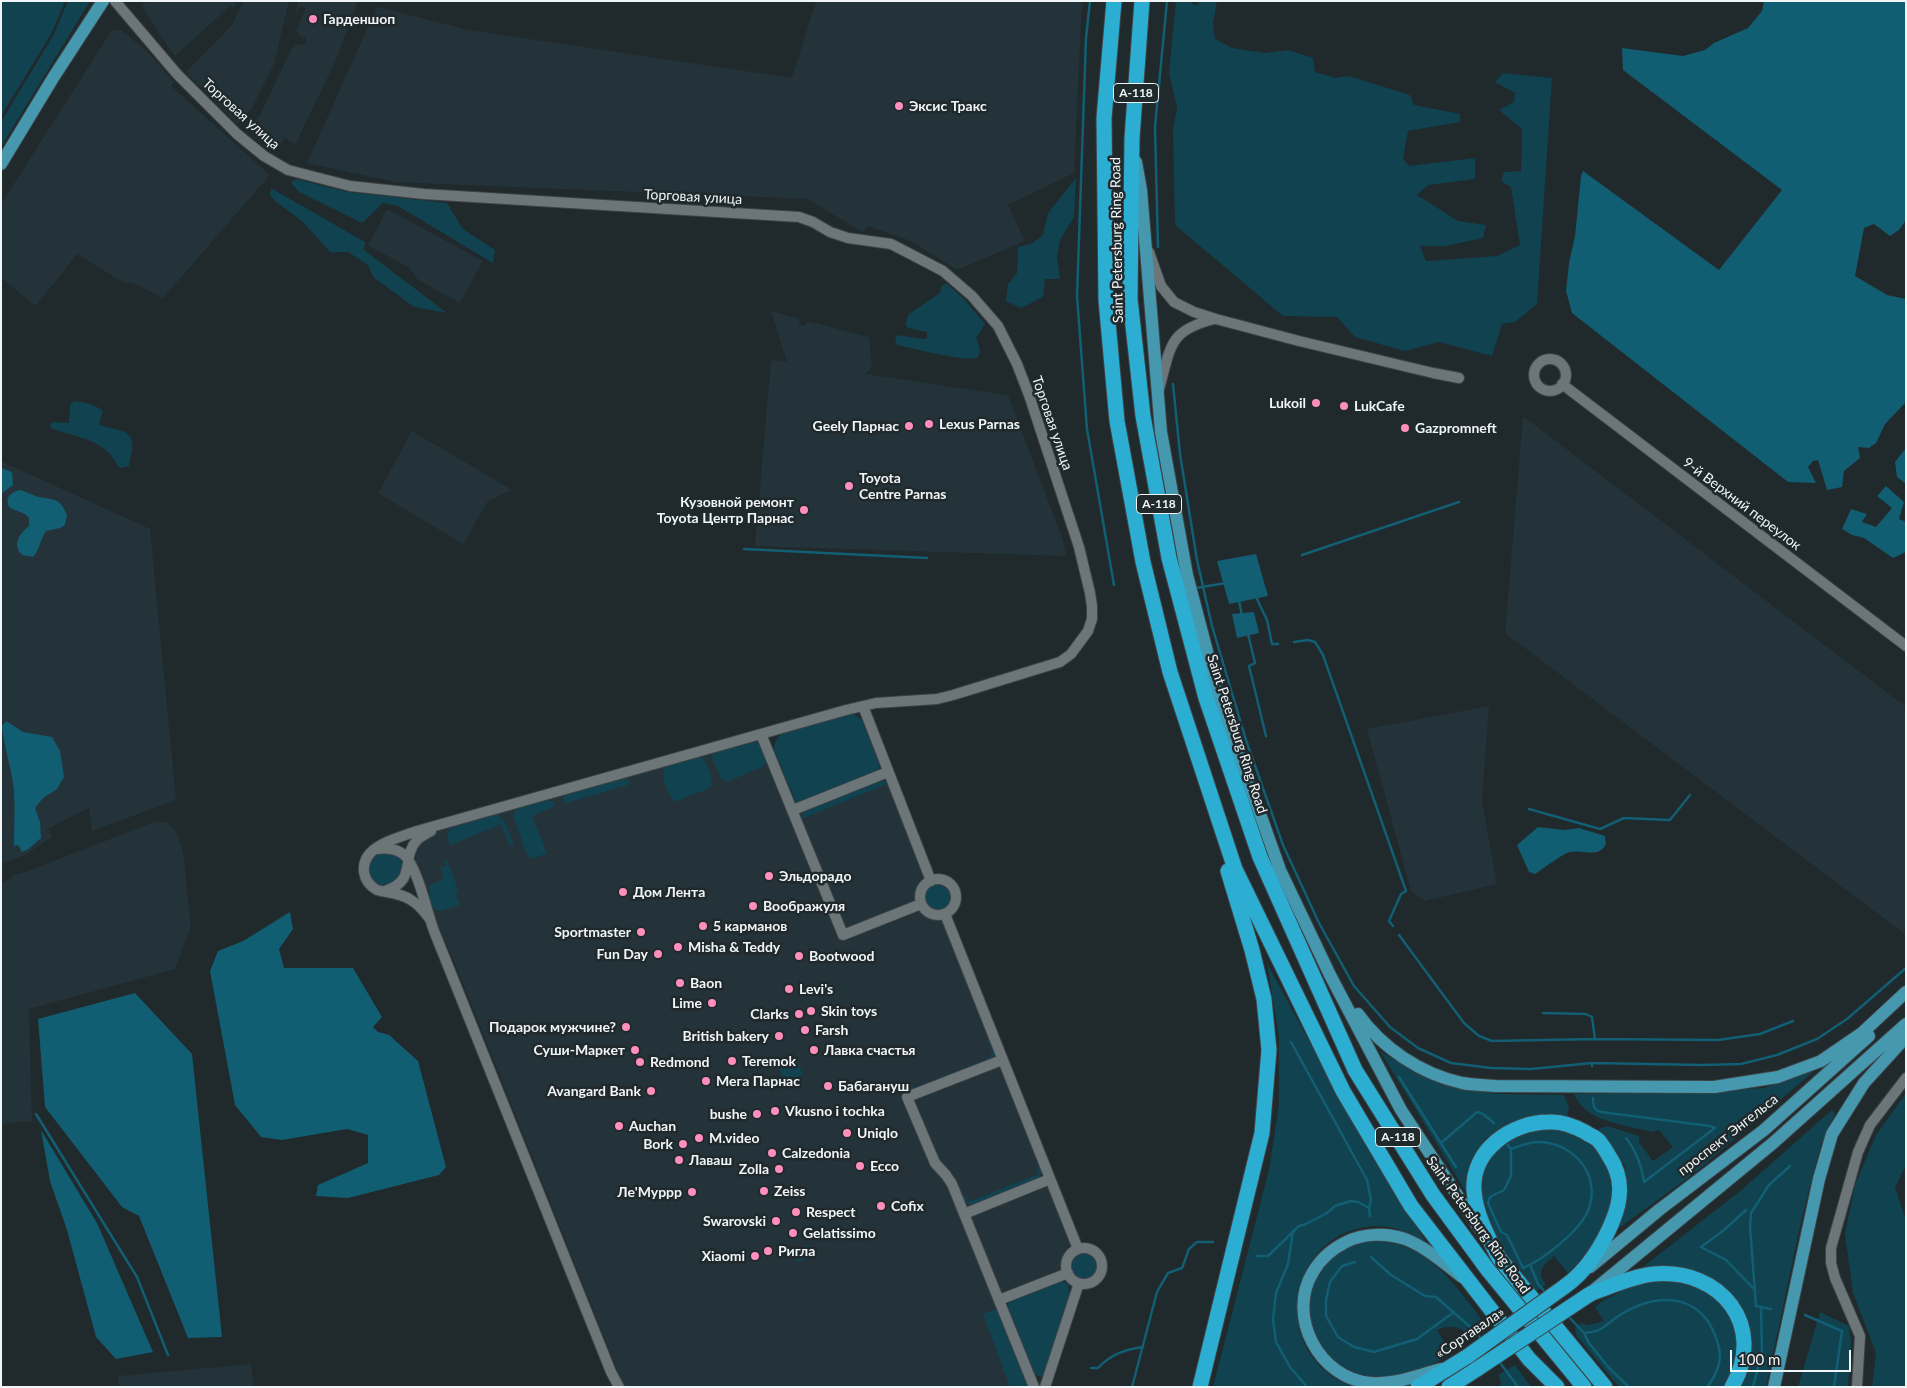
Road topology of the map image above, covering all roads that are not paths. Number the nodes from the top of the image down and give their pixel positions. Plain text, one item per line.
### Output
1 (103, 1) edge
2 (115, 1) edge
3 (1114, 1) edge
4 (1142, 1) edge
5 (1132, 138) junction
6 (1, 164) edge
7 (1146, 244) junction
8 (1216, 319) junction
9 (1459, 378) dead end
10 (1562, 384) dead end
11 (1157, 394) junction
12 (1906, 646) edge
13 (863, 706) junction
14 (761, 734) junction
15 (888, 772) junction
16 (793, 810) junction
17 (438, 826) junction
18 (1220, 828) junction
19 (375, 849) junction
20 (409, 860) junction
21 (931, 881) junction
22 (384, 891) junction
23 (921, 904) junction
24 (945, 914) junction
25 (429, 918) junction
26 (1330, 975) junction
27 (1906, 992) edge
28 (1906, 1001) edge
29 (1906, 1024) edge
30 (1906, 1037) edge
31 (1002, 1060) junction
32 (1906, 1078) edge
33 (1050, 1179) junction
34 (964, 1214) junction
35 (1078, 1249) junction
36 (1499, 1258) junction
37 (1068, 1273) junction
38 (1079, 1283) junction
39 (1471, 1284) junction
40 (1569, 1284) junction
41 (1589, 1294) junction
42 (999, 1300) junction
43 (1530, 1359) junction
44 (1453, 1366) junction
45 (611, 1372) junction
46 (1472, 1372) junction
47 (614, 1387) edge
48 (618, 1387) edge
49 (1034, 1387) edge
50 (1045, 1387) edge
51 (1200, 1387) edge
52 (1418, 1387) edge
53 (1449, 1387) edge
54 (1455, 1387) edge
55 (1547, 1387) edge
56 (1557, 1387) edge
57 (1584, 1387) edge
58 (1607, 1387) edge
59 (1732, 1387) edge
60 (1774, 1387) edge
61 (1857, 1387) edge

1 - 6 main road
2 - 13 street, Торговая улица
3 - 18 highway, Saint Petersburg Ring Road / А-118
4 - 5 highway, Saint Petersburg Ring Road / А-118
5 - 7 main road
5 - 57 highway, Saint Petersburg Ring Road / А-118
7 - 8 street
7 - 11 main road
8 - 9 street
8 - 11 street
10 - 12 street, 9-й Верхний переулок
11 - 26 main road
13 - 14 street
13 - 15 street
14 - 16 street
14 - 17 street
15 - 16 street
15 - 21 street
16 - 23 street
17 - 19 street
17 - 20 street
18 - 39 highway, Saint Petersburg Ring Road / А-118
18 - 51 highway
19 - 20 street
19 - 22 street
20 - 22 street
20 - 25 street
21 - 23 street
21 - 24 street
22 - 25 street
23 - 24 street
24 - 31 street
25 - 45 street
26 - 27 main road
26 - 36 main road
28 - 40 main road, проспект Энгельса
29 - 41 main road
30 - 60 main road
31 - 33 street
31 - 34 street
32 - 61 street
33 - 34 street
33 - 35 street
34 - 42 street
35 - 37 street
35 - 38 street
36 - 40 highway, «Сортавала»
36 - 58 highway, «Сортавала»
37 - 38 street
37 - 42 street
38 - 50 street
39 - 43 highway, Saint Petersburg Ring Road / А-118
39 - 44 main road
40 - 44 highway, «Сортавала», bridge
41 - 46 highway, bridge
41 - 59 highway
42 - 49 street
43 - 55 main road
43 - 56 highway, Saint Petersburg Ring Road / А-118
44 - 52 highway, «Сортавала»
45 - 47 street
45 - 48 street
46 - 53 highway
46 - 54 main road

